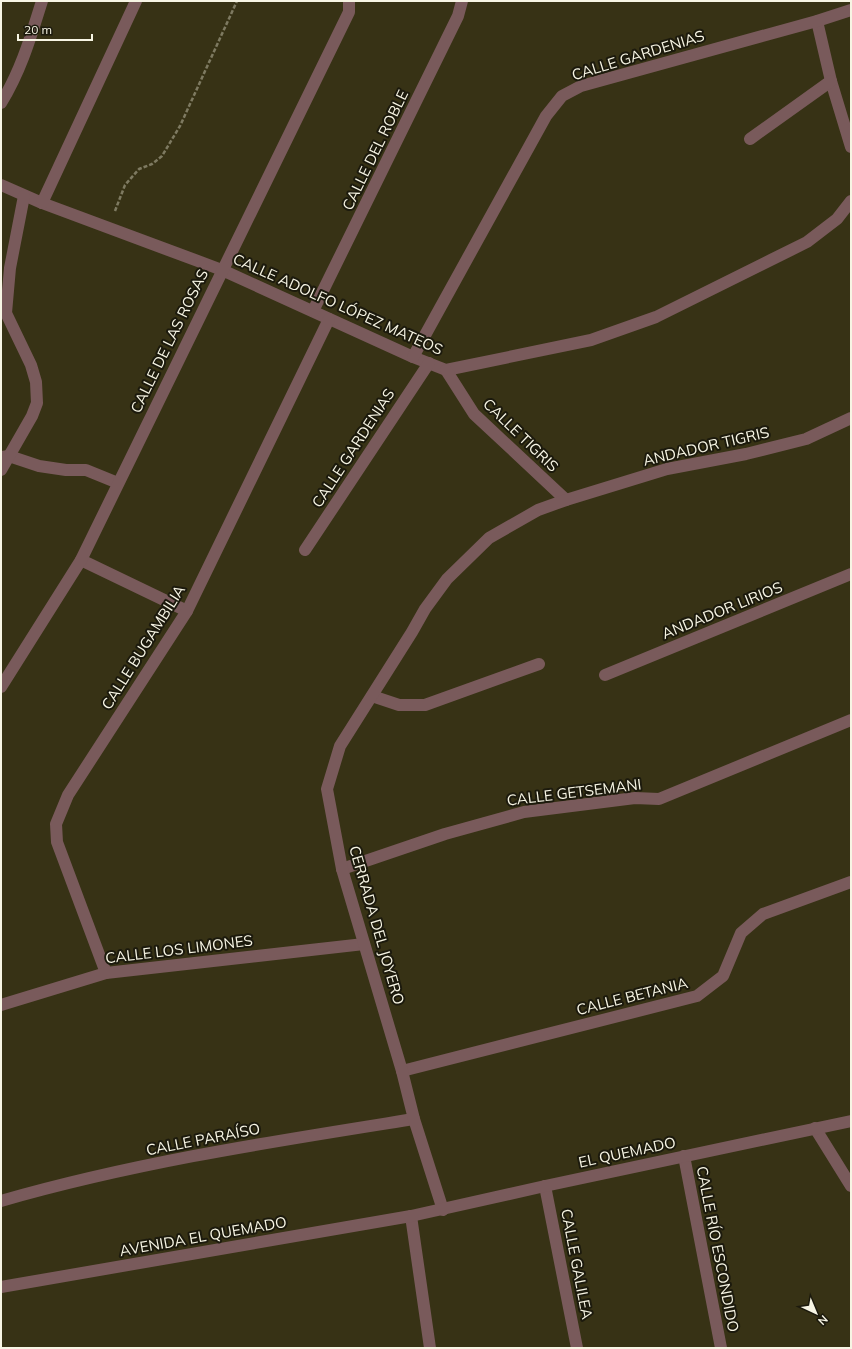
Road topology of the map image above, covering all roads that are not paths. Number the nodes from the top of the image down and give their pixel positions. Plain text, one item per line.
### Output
1 (42, 1) edge
2 (136, 1) edge
3 (349, 1) edge
4 (462, 1) edge
5 (851, 10) edge
6 (817, 21) junction
7 (831, 81) junction
8 (1, 103) edge
9 (750, 139) dead end
10 (851, 147) edge
11 (1, 185) edge
12 (24, 196) junction
13 (851, 201) edge
14 (42, 203) junction
15 (222, 270) junction
16 (313, 311) junction
17 (329, 318) junction
18 (413, 357) junction
19 (428, 363) junction
20 (446, 370) junction
21 (851, 418) edge
22 (5, 457) edge
23 (1, 470) edge
24 (118, 483) junction
25 (566, 500) junction
26 (305, 550) dead end
27 (81, 560) junction
28 (851, 574) edge
29 (187, 611) junction
30 (539, 664) dead end
31 (605, 675) dead end
32 (1, 687) edge
33 (372, 696) junction
34 (851, 720) edge
35 (342, 869) junction
36 (851, 882) edge
37 (364, 944) junction
38 (106, 973) junction
39 (1, 1005) edge
40 (402, 1071) junction
41 (414, 1119) junction
42 (851, 1121) edge
43 (815, 1128) junction
44 (684, 1156) junction
45 (545, 1186) junction
46 (851, 1186) edge
47 (1, 1201) edge
48 (443, 1210) junction
49 (411, 1216) junction
50 (1, 1286) edge
51 (430, 1348) edge
52 (577, 1348) edge
53 (721, 1348) edge

1 - 8 street
2 - 14 street
3 - 15 street, CALLE DE LAS ROSAS
4 - 16 street, CALLE DEL ROBLE
5 - 6 street, CALLE GARDENIAS
6 - 7 street
6 - 18 street, CALLE GARDENIAS
7 - 9 street
7 - 10 street
11 - 12 street, CALLE ADOLFO LÓPEZ MATEOS
12 - 14 street, CALLE ADOLFO LÓPEZ MATEOS
12 - 22 street
13 - 20 street, CALLE ADOLFO LÓPEZ MATEOS
14 - 15 street, CALLE ADOLFO LÓPEZ MATEOS
15 - 16 street, CALLE ADOLFO LÓPEZ MATEOS
15 - 24 street, CALLE DE LAS ROSAS
16 - 17 street, CALLE ADOLFO LÓPEZ MATEOS
17 - 18 street, CALLE ADOLFO LÓPEZ MATEOS
17 - 29 street, CALLE BUGAMBILIA
18 - 19 street, CALLE ADOLFO LÓPEZ MATEOS
19 - 20 street, CALLE ADOLFO LÓPEZ MATEOS
19 - 26 street, CALLE GARDENIAS
20 - 25 street, CALLE TIGRIS
21 - 25 street, ANDADOR TIGRIS
22 - 23 street
22 - 24 street
24 - 27 street, CALLE DE LAS ROSAS
25 - 33 street, CERRADA DEL JOYERO
27 - 29 street
27 - 32 street, CALLE DE LAS ROSAS
28 - 31 street, ANDADOR LIRIOS
29 - 38 street, CALLE BUGAMBILIA
30 - 33 street
33 - 35 street, CERRADA DEL JOYERO
34 - 35 street, CALLE GETSEMANI
35 - 37 street, CERRADA DEL JOYERO
36 - 40 street, CALLE BETANIA
37 - 38 street, CALLE LOS LIMONES
37 - 40 street, CERRADA DEL JOYERO
38 - 39 street, CALLE LOS LIMONES
40 - 41 street, CERRADA DEL JOYERO
41 - 47 street, CALLE PARAÍSO
41 - 48 street, CERRADA DEL JOYERO
42 - 43 street, EL QUEMADO
43 - 44 street, EL QUEMADO
43 - 46 street
44 - 45 street, EL QUEMADO
44 - 53 street, CALLE RÍO ESCONDIDO
45 - 48 street, EL QUEMADO
45 - 52 street, CALLE GALILEA
48 - 49 street, EL QUEMADO
49 - 50 street, AVENIDA EL QUEMADO
49 - 51 street

